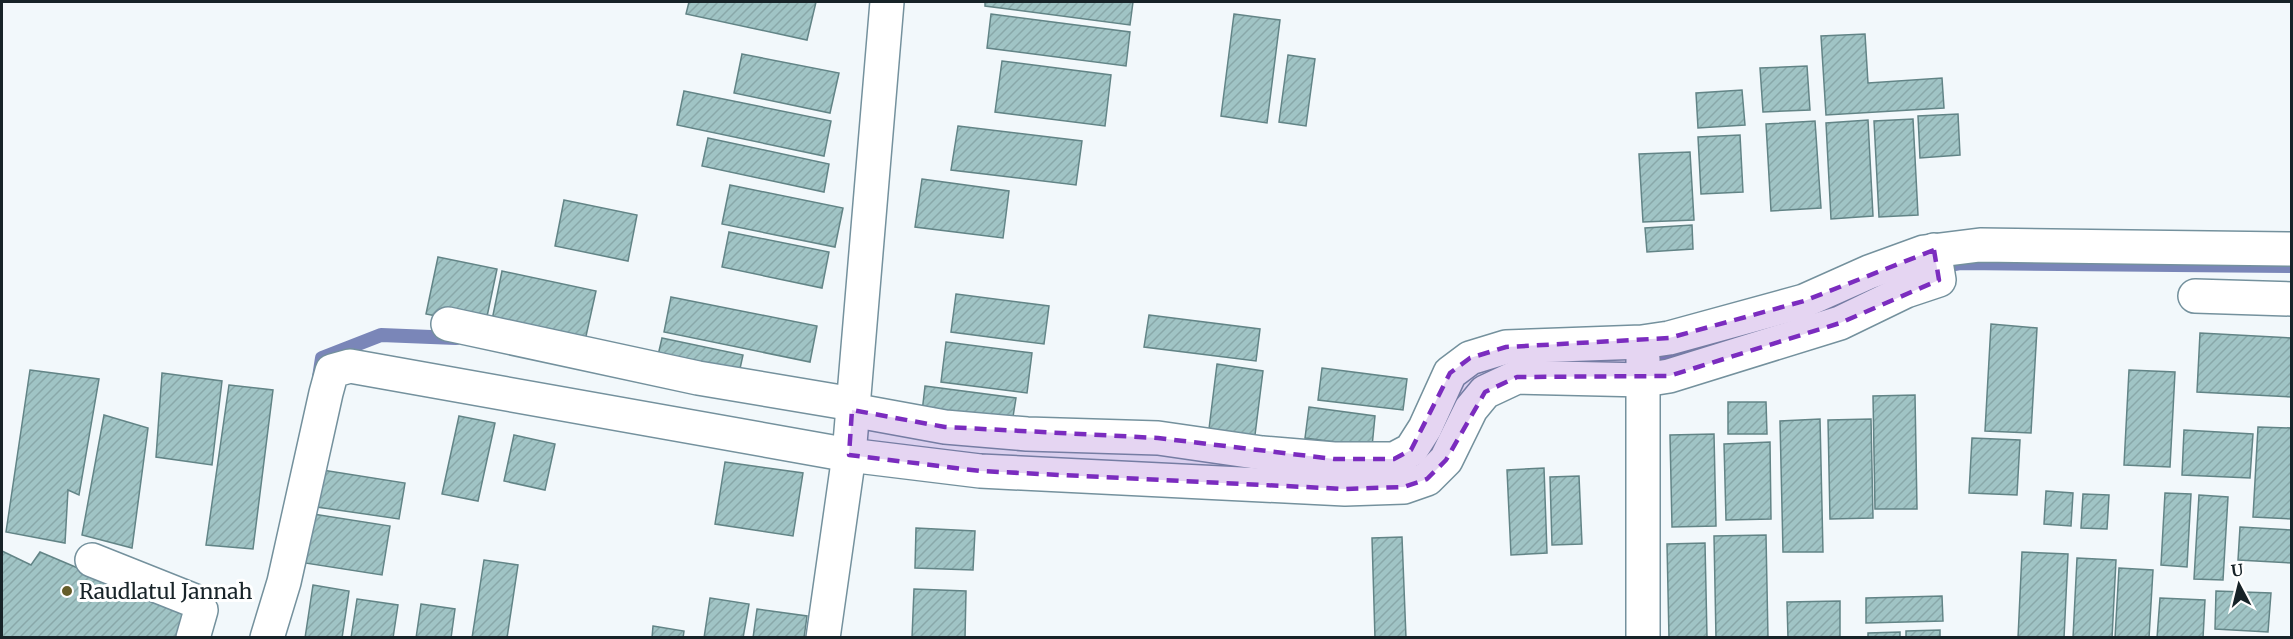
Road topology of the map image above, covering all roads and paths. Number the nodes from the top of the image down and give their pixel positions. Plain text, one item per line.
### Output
1 (887, 2) edge
2 (2290, 249) edge
3 (2195, 296) dead end
4 (2292, 299) edge
5 (448, 324) dead end
6 (1643, 362) junction
7 (852, 424) junction
8 (92, 560) dead end
9 (193, 638) edge
10 (267, 638) edge
11 (823, 638) edge
12 (1644, 638) edge

1 - 7 street
2 - 6 street
3 - 4 street
5 - 7 street
6 - 7 street
6 - 7 street
6 - 12 street
7 - 10 street
7 - 11 street
8 - 9 street

